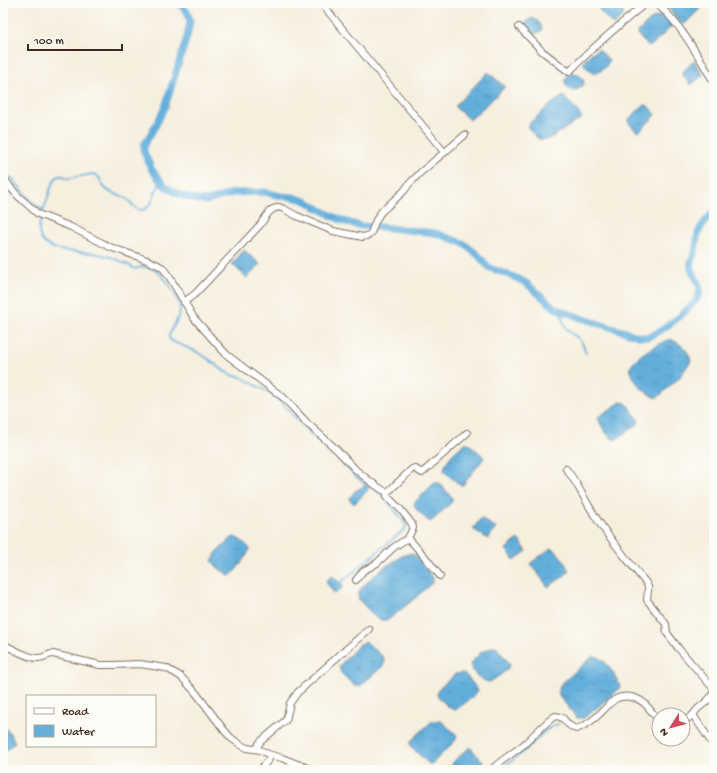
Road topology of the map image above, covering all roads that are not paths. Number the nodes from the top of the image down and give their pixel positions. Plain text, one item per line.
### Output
1 (321, 3) edge
2 (646, 3) edge
3 (655, 3) edge
4 (519, 27) dead end
5 (714, 81) edge
6 (466, 135) dead end
7 (444, 152) junction
8 (3, 177) edge
9 (184, 302) junction
10 (467, 433) dead end
11 (566, 469) dead end
12 (386, 492) junction
13 (408, 538) junction
14 (440, 576) dead end
15 (356, 580) dead end
16 (369, 629) dead end
17 (3, 644) edge
18 (714, 691) edge
19 (651, 711) edge
20 (693, 715) joint
21 (714, 746) edge
22 (256, 749) junction
23 (270, 755) junction
24 (260, 770) edge
25 (313, 770) edge
26 (490, 770) edge

1 - 7 street
2 - 4 street
3 - 5 street
6 - 7 street
7 - 9 street
8 - 9 street
9 - 12 street
10 - 12 street
11 - 18 street
12 - 13 street
13 - 14 street
13 - 15 street
16 - 22 street
17 - 22 street
18 - 20 street
19 - 26 street
20 - 21 street
22 - 23 street
23 - 24 street
23 - 25 street

